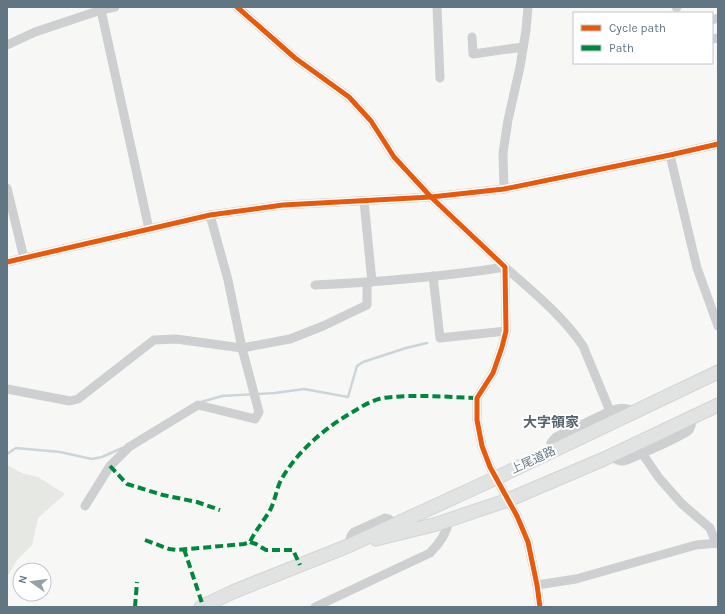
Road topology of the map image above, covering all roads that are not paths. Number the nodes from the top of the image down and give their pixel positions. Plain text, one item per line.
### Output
1 (114, 7) edge
2 (237, 7) edge
3 (437, 7) edge
4 (528, 7) edge
5 (101, 10) junction
6 (472, 37) dead end
7 (7, 45) edge
8 (523, 47) junction
9 (440, 78) dead end
10 (718, 144) edge
11 (670, 155) junction
12 (7, 188) edge
13 (504, 189) junction
14 (431, 197) junction
15 (364, 201) junction
16 (210, 215) junction
17 (149, 229) junction
18 (24, 258) junction
19 (7, 262) edge
20 (505, 267) junction
21 (433, 276) junction
22 (370, 282) junction
23 (315, 285) dead end
24 (718, 326) edge
25 (506, 331) junction
26 (242, 348) junction
27 (718, 372) edge
28 (7, 389) edge
29 (718, 405) edge
30 (610, 411) junction
31 (634, 413) junction
32 (692, 418) junction
33 (549, 453) junction
34 (642, 453) junction
35 (612, 456) junction
36 (496, 478) junction
37 (508, 500) junction
38 (85, 506) dead end
39 (449, 520) junction
40 (717, 543) edge
41 (348, 546) junction
42 (537, 585) junction
43 (201, 607) edge
44 (315, 607) edge
45 (540, 607) edge

1 - 5 street
2 - 14 street
3 - 9 street
4 - 8 street
5 - 7 street
5 - 17 street
6 - 8 street
8 - 13 street
10 - 11 street
11 - 13 street
11 - 24 street
12 - 18 street
13 - 14 street
14 - 15 street
14 - 20 street
15 - 16 street
15 - 22 street
16 - 17 street
16 - 26 street
17 - 18 street
18 - 19 street
20 - 21 street
20 - 25 street
20 - 30 street
21 - 22 street
21 - 25 street
22 - 23 street
22 - 26 street
25 - 36 street
26 - 28 street
26 - 38 street
27 - 31 highway, 上尾道路
29 - 32 highway, 上尾道路
30 - 31 street
30 - 33 street
31 - 33 highway, 上尾道路
32 - 34 street
32 - 35 highway, 上尾道路
33 - 36 highway, 上尾道路
34 - 35 street
34 - 40 street
35 - 37 highway, 上尾道路
36 - 37 street
36 - 41 highway, 上尾道路
37 - 39 highway, 上尾道路
37 - 42 street
39 - 41 highway, 上尾道路
39 - 44 street
40 - 42 street
41 - 43 highway, 上尾道路
42 - 45 street

